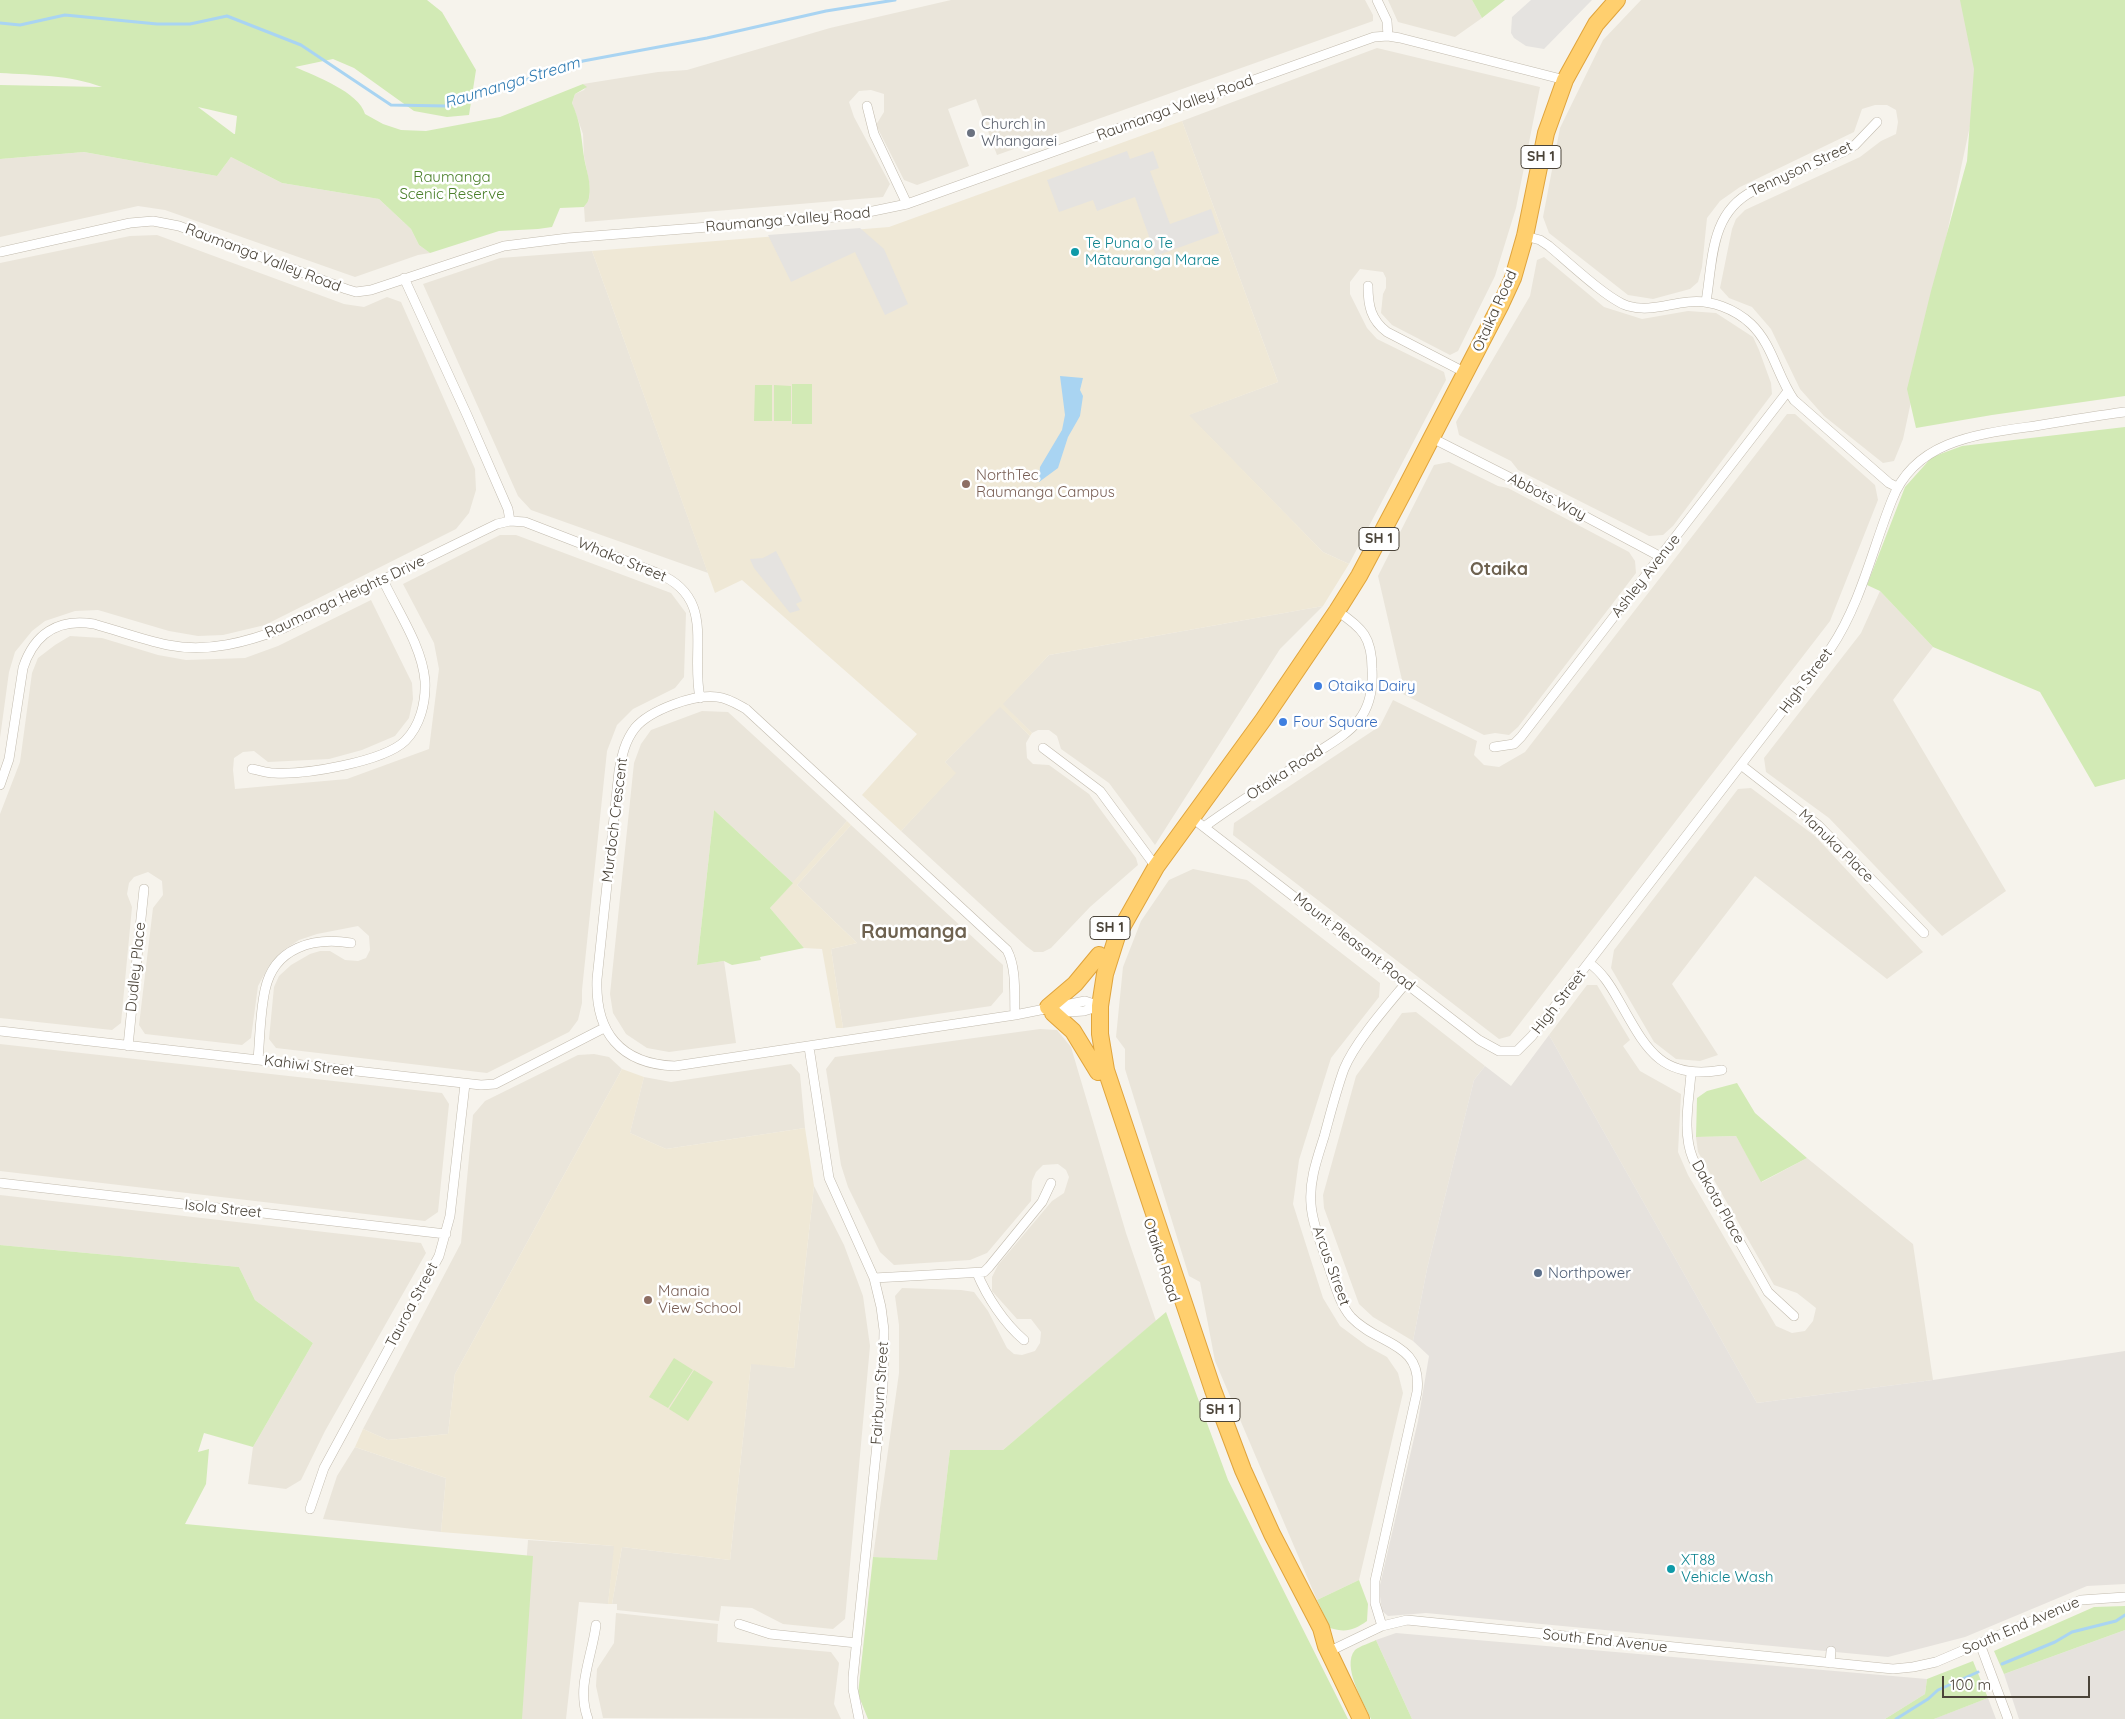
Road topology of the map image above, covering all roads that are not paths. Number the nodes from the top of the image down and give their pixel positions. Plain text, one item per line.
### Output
1 (1376, 0) edge
2 (1617, 0) edge
3 (1388, 36) junction
4 (1566, 80) junction
5 (867, 106) dead end
6 (1877, 122) dead end
7 (907, 204) junction
8 (1525, 236) junction
9 (0, 252) edge
10 (404, 278) junction
11 (1368, 286) dead end
12 (1706, 302) junction
13 (1466, 373) junction
14 (1788, 391) junction
15 (2125, 412) edge
16 (1432, 438) junction
17 (1897, 487) junction
18 (510, 521) junction
19 (1660, 557) junction
20 (383, 580) junction
21 (1337, 611) junction
22 (700, 698) junction
23 (1494, 747) dead end
24 (1043, 748) dead end
25 (1741, 765) junction
26 (252, 769) dead end
27 (0, 785) edge
28 (1198, 822) junction
29 (1156, 867) junction
30 (144, 889) dead end
31 (1924, 933) dead end
32 (351, 943) dead end
33 (1099, 955) junction
34 (1589, 963) junction
35 (1406, 983) junction
36 (1093, 1006) junction
37 (1046, 1011) junction
38 (1016, 1016) junction
39 (604, 1028) junction
40 (0, 1031) edge
41 (128, 1046) junction
42 (809, 1047) junction
43 (1522, 1048) joint
44 (258, 1060) junction
45 (1722, 1070) dead end
46 (1098, 1072) junction
47 (1691, 1073) junction
48 (465, 1084) junction
49 (1051, 1183) dead end
50 (0, 1184) edge
51 (446, 1234) junction
52 (977, 1273) junction
53 (874, 1278) junction
54 (1794, 1316) dead end
55 (1024, 1340) dead end
56 (310, 1509) dead end
57 (2125, 1597) edge
58 (739, 1624) dead end
59 (596, 1626) dead end
60 (1382, 1626) junction
61 (856, 1643) junction
62 (1980, 1644) junction
63 (1328, 1648) junction
64 (1831, 1651) dead end
65 (1830, 1664) junction
66 (588, 1719) edge
67 (859, 1719) edge
68 (1361, 1719) edge
69 (2008, 1719) edge

1 - 3 street
2 - 4 highway, Otaika Road / SH 1
3 - 4 street, Raumanga Valley Road
3 - 7 street, Raumanga Valley Road
4 - 8 highway, Otaika Road / SH 1
5 - 7 street
6 - 12 street, Tennyson Street
7 - 10 street, Raumanga Valley Road
8 - 12 street
8 - 13 highway, Otaika Road / SH 1
9 - 10 street, Raumanga Valley Road
10 - 18 street
11 - 13 street
12 - 14 street
13 - 16 highway, Otaika Road / SH 1
14 - 17 street
14 - 19 street, Ashley Avenue
15 - 17 street, High Street
16 - 19 street, Abbots Way
16 - 21 highway, Otaika Road / SH 1
17 - 25 street, High Street
18 - 20 street, Raumanga Heights Drive
18 - 22 street, Whaka Street
19 - 23 street, Ashley Avenue
20 - 26 street
20 - 27 street, Raumanga Heights Drive
21 - 28 highway, Otaika Road / SH 1
21 - 28 street, Otaika Road
22 - 38 street, Murdoch Crescent
22 - 39 street, Murdoch Crescent
24 - 29 street
25 - 31 street, Manuka Place
25 - 34 street, High Street
28 - 29 highway, Otaika Road / SH 1
28 - 35 street, Mount Pleasant Road
29 - 33 highway, Otaika Road / SH 1
29 - 36 highway, Otaika Road / SH 1
30 - 41 street, Dudley Place
32 - 44 street
33 - 36 highway, Otaika Road / SH 1
33 - 37 highway
34 - 43 street, High Street
34 - 47 street
35 - 43 street, Mount Pleasant Road
35 - 60 street, Arcus Street
36 - 37 street, Murdoch Crescent
36 - 46 highway, Otaika Road / SH 1
36 - 63 highway, Otaika Road / SH 1
37 - 38 street, Murdoch Crescent
37 - 46 highway
38 - 42 street, Murdoch Crescent
39 - 42 street, Murdoch Crescent
39 - 48 street, Kahiwi Street
40 - 41 street, Kahiwi Street
41 - 44 street, Kahiwi Street
42 - 53 street, Fairburn Street
44 - 48 street, Kahiwi Street
45 - 47 street
46 - 63 highway, Otaika Road / SH 1
47 - 54 street, Dakota Place
48 - 51 street, Tauroa Street
49 - 52 street
50 - 51 street, Isola Street
51 - 56 street, Tauroa Street
52 - 53 street
52 - 55 street
53 - 61 street, Fairburn Street
57 - 62 street, South End Avenue
58 - 61 street
59 - 66 street
60 - 63 street
60 - 65 street, South End Avenue
61 - 67 street, Fairburn Street
62 - 65 street, South End Avenue
62 - 69 street
63 - 68 highway, Otaika Road / SH 1
64 - 65 street

